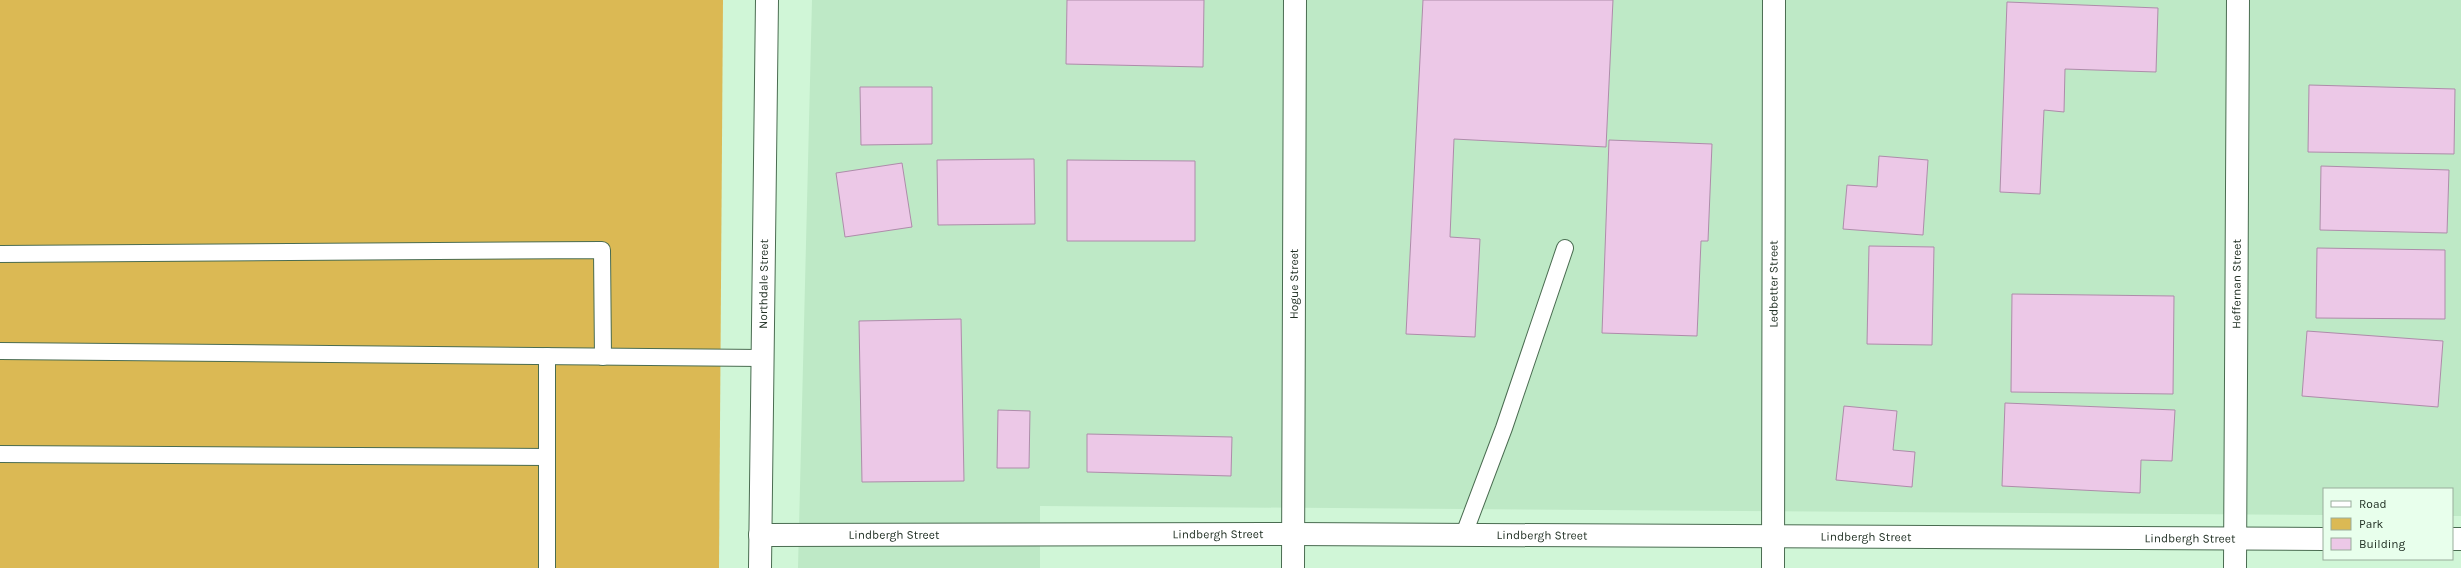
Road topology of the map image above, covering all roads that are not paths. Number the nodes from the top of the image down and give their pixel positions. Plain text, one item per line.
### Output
1 (768, 0) edge
2 (1295, 0) edge
3 (1774, 0) edge
4 (2238, 0) edge
5 (1565, 248) dead end
6 (0, 254) edge
7 (0, 351) edge
8 (547, 356) junction
9 (603, 357) junction
10 (762, 358) junction
11 (0, 454) edge
12 (547, 457) junction
13 (1293, 534) junction
14 (1464, 534) junction
15 (760, 535) junction
16 (1773, 535) junction
17 (2235, 539) junction
18 (2323, 539) edge
19 (547, 568) edge
20 (760, 568) edge
21 (1293, 568) edge
22 (1773, 568) edge
23 (2235, 568) edge

1 - 10 street, Northdale Street
2 - 13 street, Hogue Street
3 - 16 street, Ledbetter Street
4 - 17 street, Heffernan Street
5 - 14 lane
6 - 9 lane
7 - 8 lane
8 - 9 lane
8 - 12 lane
9 - 10 lane
10 - 15 street, Northdale Street
11 - 12 lane
12 - 19 lane
13 - 14 street, Lindbergh Street
13 - 15 street, Lindbergh Street
13 - 21 street, Hogue Street
14 - 16 street, Lindbergh Street
15 - 20 street, Northdale Street
16 - 17 street, Lindbergh Street
16 - 22 street, Ledbetter Street
17 - 18 street, Lindbergh Street
17 - 23 street, Heffernan Street

